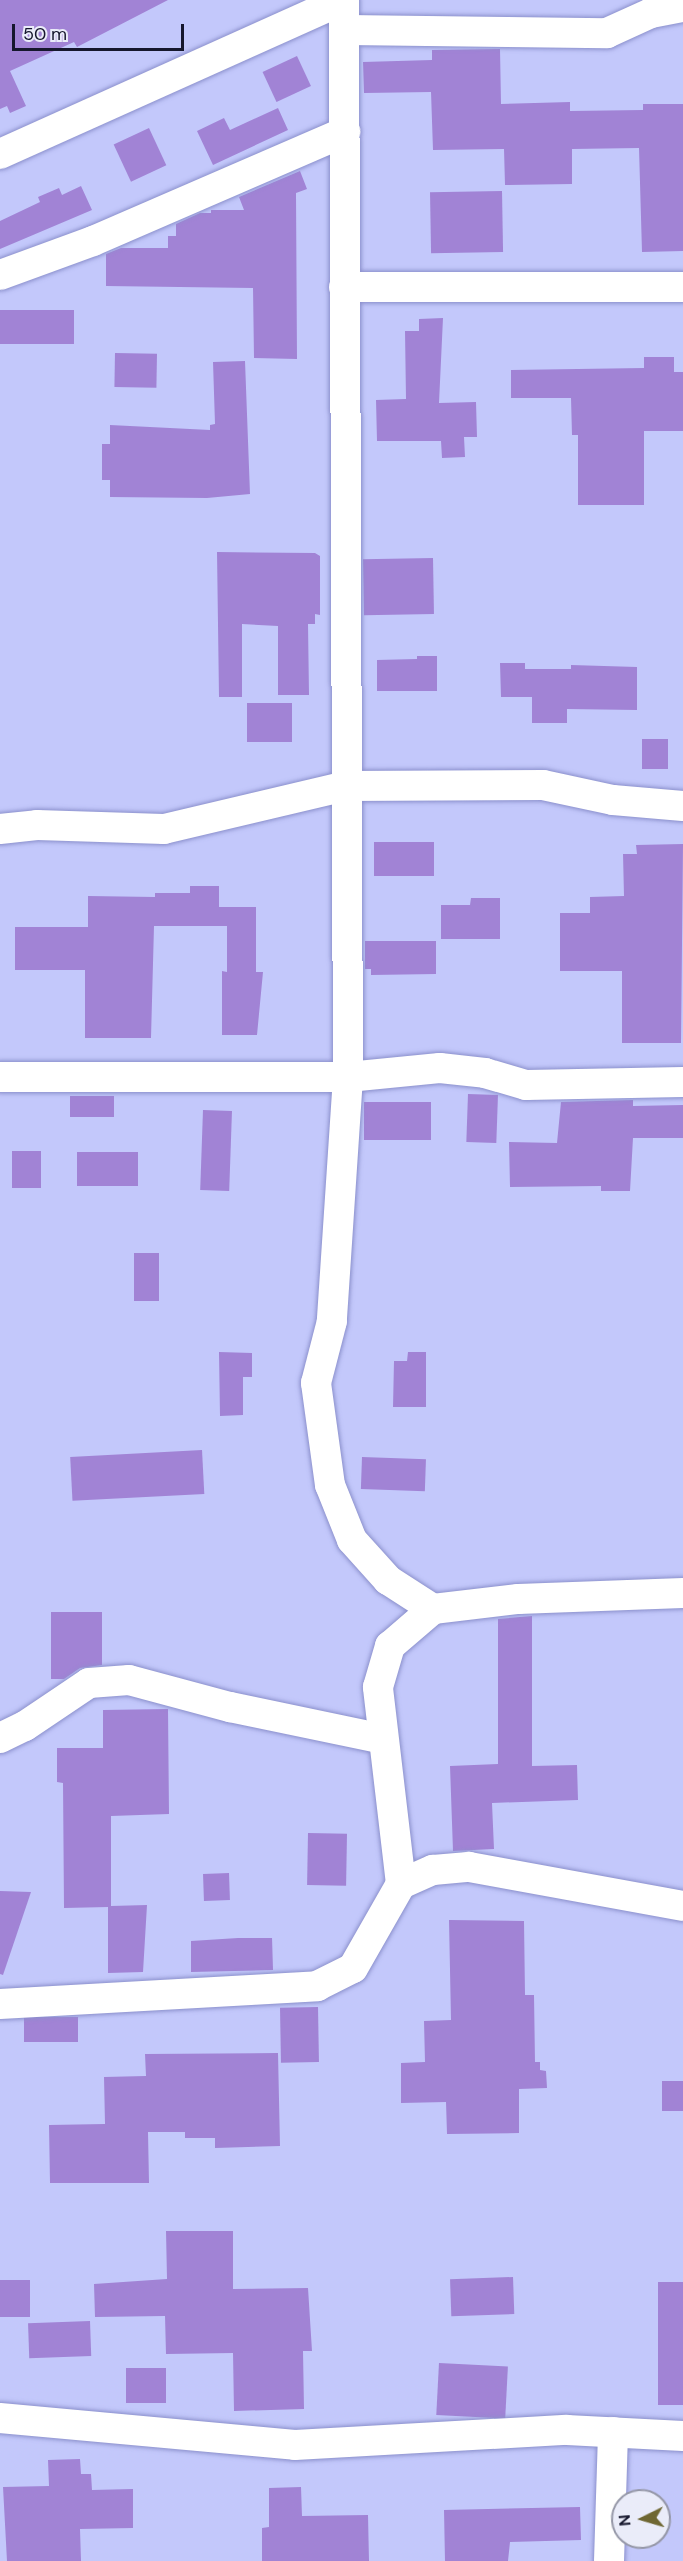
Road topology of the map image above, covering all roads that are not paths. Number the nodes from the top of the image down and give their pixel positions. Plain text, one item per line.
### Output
1 (343, 0) edge
2 (683, 7) edge
3 (347, 30) junction
4 (345, 132) junction
5 (0, 153) edge
6 (0, 275) edge
7 (344, 287) junction
8 (683, 287) edge
9 (346, 786) junction
10 (683, 806) edge
11 (0, 829) edge
12 (0, 1077) edge
13 (348, 1077) junction
14 (683, 1082) edge
15 (683, 1593) edge
16 (433, 1609) junction
17 (0, 1738) edge
18 (383, 1739) junction
19 (401, 1884) junction
20 (683, 1906) edge
21 (0, 2004) edge
22 (0, 2418) edge
23 (614, 2432) junction
24 (683, 2436) edge
25 (609, 2561) edge

1 - 3 street
1 - 5 street
2 - 3 street
3 - 4 street
4 - 6 street
4 - 7 street
7 - 8 street
7 - 9 street
9 - 10 street
9 - 11 street
9 - 13 street
12 - 13 street
13 - 14 street
13 - 16 street
15 - 16 street
16 - 18 street
17 - 18 street
18 - 19 street
19 - 20 street
19 - 21 street
22 - 23 street
23 - 24 street
23 - 25 street

